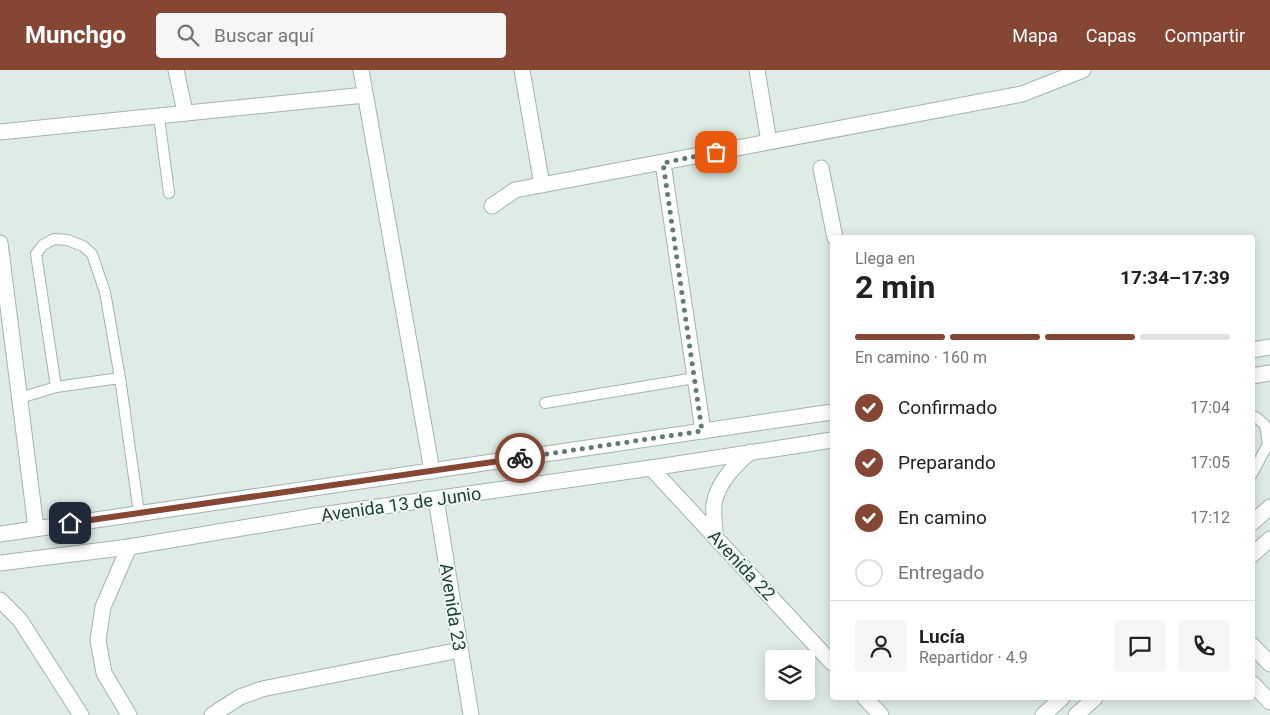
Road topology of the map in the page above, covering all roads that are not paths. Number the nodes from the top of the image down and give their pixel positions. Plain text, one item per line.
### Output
1 (176, 70) edge
2 (361, 70) edge
3 (522, 70) edge
4 (757, 70) edge
5 (1083, 70) edge
6 (365, 95) junction
7 (185, 112) junction
8 (159, 117) junction
9 (0, 132) edge
10 (769, 142) junction
11 (663, 163) junction
12 (821, 168) dead end
13 (542, 185) junction
14 (169, 193) dead end
15 (492, 206) dead end
16 (834, 235) edge
17 (0, 243) edge
18 (1270, 347) edge
19 (1255, 350) edge
20 (1270, 373) edge
21 (1255, 376) edge
22 (120, 378) junction
23 (695, 378) junction
24 (56, 387) junction
25 (20, 398) junction
26 (545, 403) dead end
27 (830, 412) edge
28 (1255, 417) edge
29 (702, 431) junction
30 (830, 440) edge
31 (750, 452) junction
32 (651, 468) junction
33 (1255, 468) edge
34 (432, 471) junction
35 (436, 498) junction
36 (1270, 507) edge
37 (139, 513) junction
38 (1255, 520) edge
39 (36, 528) junction
40 (0, 534) edge
41 (715, 536) junction
42 (1270, 539) edge
43 (129, 547) junction
44 (1255, 552) edge
45 (0, 563) edge
46 (0, 600) edge
47 (1255, 648) edge
48 (460, 650) junction
49 (830, 661) edge
50 (1270, 664) edge
51 (1255, 686) edge
52 (867, 700) edge
53 (1060, 700) edge
54 (1093, 700) edge
55 (1270, 702) edge
56 (74, 713) edge
57 (129, 715) edge
58 (212, 715) edge
59 (471, 715) edge
60 (881, 715) edge
61 (1043, 715) edge
62 (1076, 715) edge

1 - 7 street
2 - 6 street
3 - 13 street
4 - 10 street
5 - 10 street
6 - 7 street
6 - 34 street
7 - 8 street
8 - 9 street
8 - 14 lane
10 - 11 street
11 - 13 street
11 - 23 street
12 - 16 street
13 - 15 street
17 - 25 street
18 - 19 street
20 - 21 street
22 - 24 lane
22 - 24 lane
22 - 37 lane
23 - 26 lane
23 - 29 street
24 - 25 lane
25 - 39 street
27 - 29 street, Avenida 13 de Junio
28 - 33 lane
29 - 34 street, Avenida 13 de Junio
30 - 31 street, Avenida 13 de Junio
31 - 32 street, Avenida 13 de Junio
31 - 41 street
32 - 35 street, Avenida 13 de Junio
32 - 41 street, Avenida 22
34 - 37 street, Avenida 13 de Junio
35 - 43 street, Avenida 13 de Junio
35 - 48 street, Avenida 23
36 - 38 street
37 - 39 street, Avenida 13 de Junio
39 - 40 street, Avenida 13 de Junio
41 - 49 street, Avenida 22
42 - 44 street
43 - 45 street, Avenida 13 de Junio
43 - 57 street
46 - 56 street
47 - 50 street
48 - 58 street
48 - 59 street, Avenida 23
51 - 55 street
52 - 60 street
53 - 61 street
54 - 62 street

